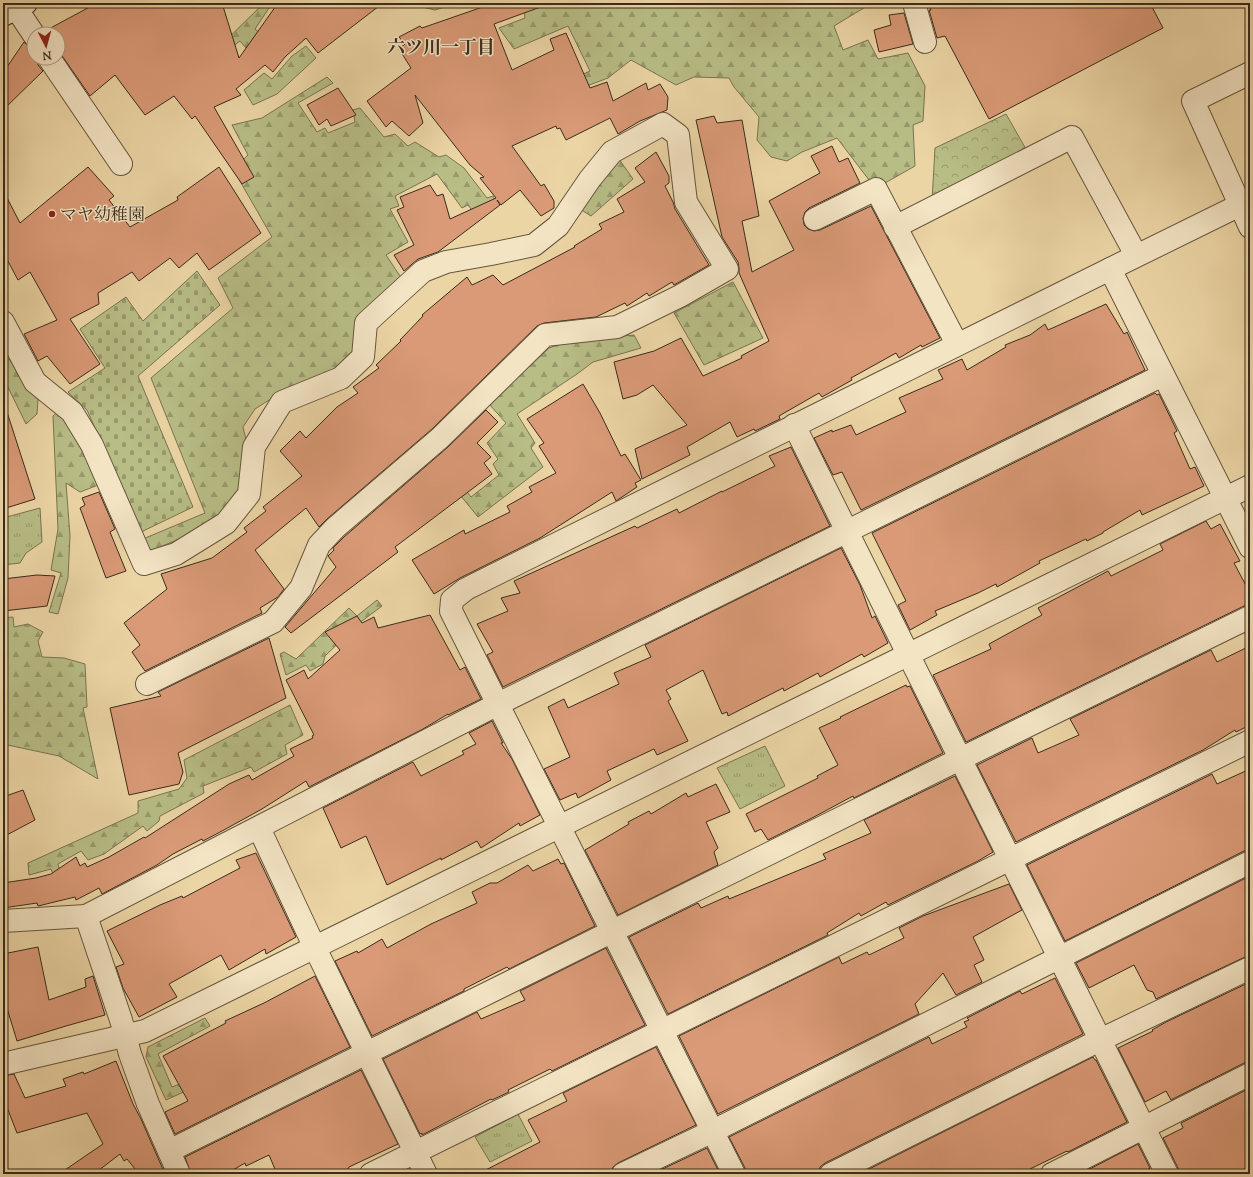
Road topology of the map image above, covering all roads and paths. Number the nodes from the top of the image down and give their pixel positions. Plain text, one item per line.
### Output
1 (914, 3) edge
2 (15, 9) edge
3 (27, 26) edge
4 (925, 42) dead end
5 (54, 66) edge
6 (1250, 72) edge
7 (121, 164) dead end
8 (1244, 202) edge
9 (815, 219) dead end
10 (895, 227) junction
11 (1250, 228) edge
12 (1136, 255) junction
13 (1110, 268) junction
14 (3, 322) edge
15 (957, 344) junction
16 (1163, 375) junction
17 (794, 425) junction
18 (1250, 486) edge
19 (1225, 498) junction
20 (848, 532) junction
21 (1250, 547) edge
22 (1250, 618) edge
23 (909, 655) junction
24 (147, 684) dead end
25 (498, 704) junction
26 (1250, 741) edge
27 (960, 759) junction
28 (559, 827) junction
29 (258, 828) junction
30 (1010, 858) junction
31 (1250, 862) edge
32 (86, 916) junction
33 (3, 921) edge
34 (612, 932) junction
35 (314, 948) junction
36 (1059, 958) junction
37 (1250, 968) edge
38 (662, 1031) junction
39 (125, 1037) junction
40 (1100, 1040) junction
41 (366, 1053) junction
42 (3, 1064) edge
43 (1250, 1074) edge
44 (1144, 1127) junction
45 (713, 1131) junction
46 (169, 1151) junction
47 (415, 1152) junction
48 (179, 1174) edge
49 (371, 1174) edge
50 (426, 1174) edge
51 (623, 1174) edge
52 (734, 1174) edge
53 (831, 1174) edge
54 (1052, 1174) edge
55 (1167, 1174) edge

1 - 4 street
2 - 3 street
5 - 7 street
6 - 8 street
8 - 11 street
8 - 12 street
9 - 10 street
10 - 12 street
10 - 15 street
12 - 13 street
13 - 15 street
13 - 16 street
14 - 24 street
15 - 17 street
16 - 19 street
16 - 20 street
17 - 20 street
17 - 25 street
18 - 19 street
19 - 21 street
19 - 23 street
20 - 23 street
20 - 25 street
22 - 27 street
23 - 27 street
23 - 28 street
25 - 28 street
25 - 29 street
26 - 30 street
27 - 30 street
27 - 34 street
28 - 34 street
28 - 35 street
29 - 32 street
29 - 35 street
30 - 36 street
30 - 38 street
31 - 36 street
32 - 33 street
32 - 39 street
34 - 38 street
34 - 41 street
35 - 39 street
35 - 41 street
36 - 40 street
36 - 45 street
37 - 40 street
38 - 45 street
38 - 47 street
39 - 42 street
39 - 46 street
40 - 44 street
40 - 53 street
41 - 46 street
41 - 47 street
43 - 44 street
44 - 54 street
44 - 55 street
45 - 51 street
45 - 52 street
46 - 48 street
47 - 49 street
47 - 50 street

